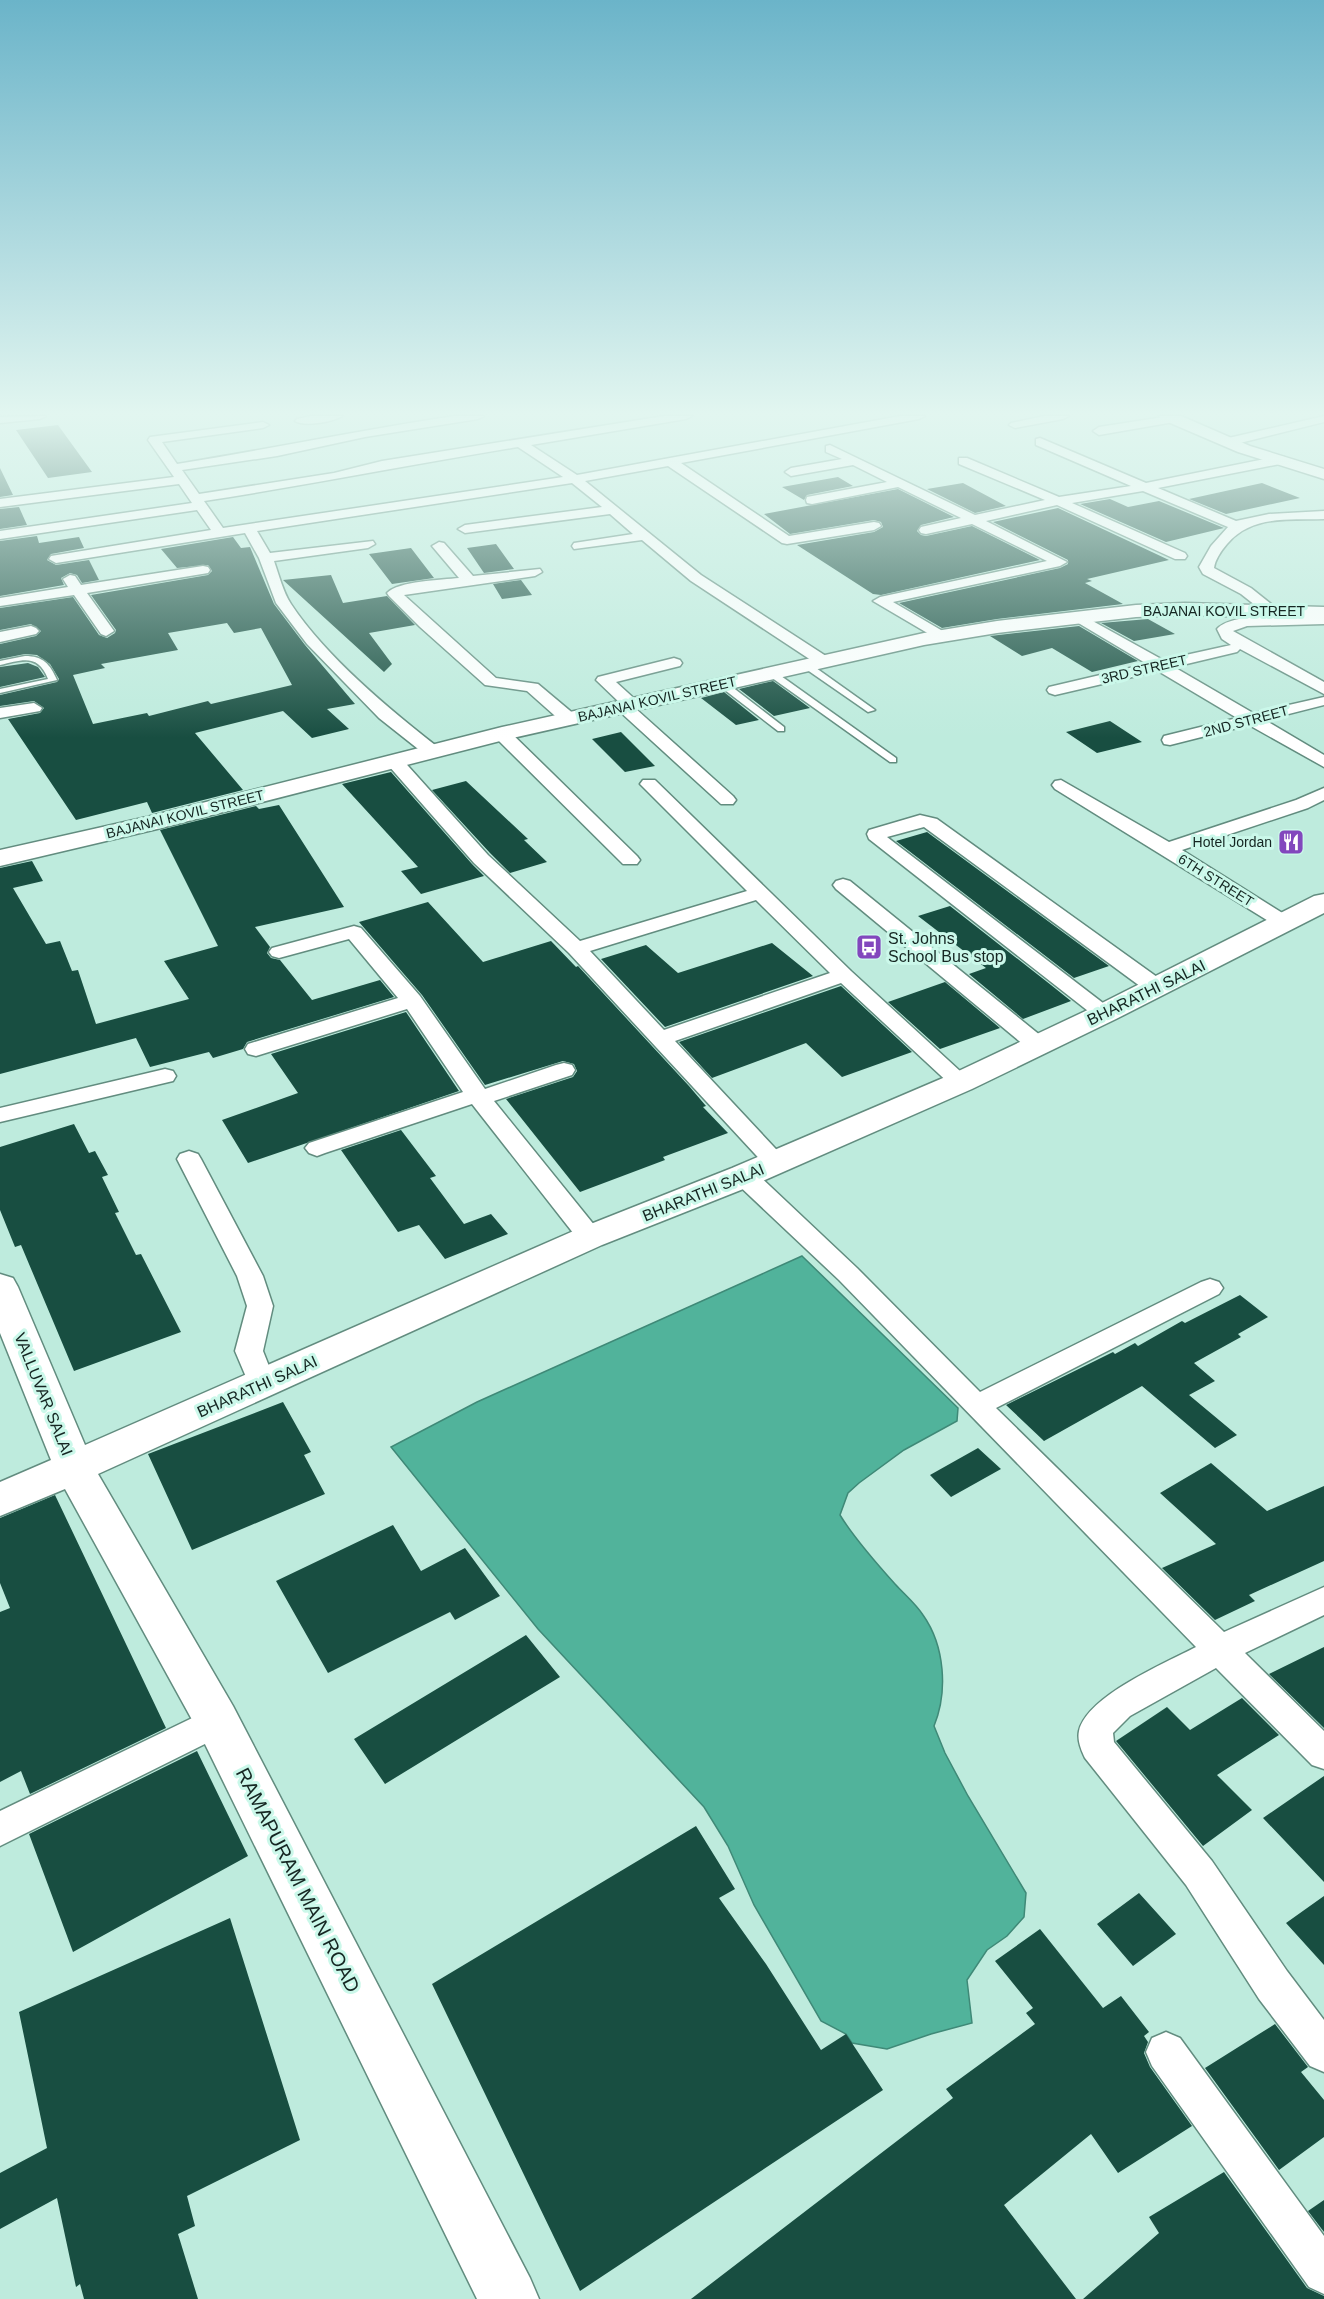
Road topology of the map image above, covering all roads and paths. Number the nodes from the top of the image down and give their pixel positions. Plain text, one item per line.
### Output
1 (34, 523) edge
2 (59, 523) edge
3 (75, 523) edge
4 (212, 523) edge
5 (280, 523) edge
6 (514, 523) edge
7 (627, 523) edge
8 (763, 523) edge
9 (963, 523) edge
10 (980, 523) edge
11 (1107, 523) edge
12 (1229, 523) edge
13 (1243, 523) edge
14 (874, 526) dead end
15 (1238, 527) junction
16 (249, 528) junction
17 (43, 529) junction
18 (465, 530) dead end
19 (926, 530) dead end
20 (219, 532) junction
21 (0, 535) edge
22 (644, 537) junction
23 (368, 544) dead end
24 (439, 546) dead end
25 (579, 546) dead end
26 (1180, 556) dead end
27 (267, 558) junction
28 (203, 570) dead end
29 (535, 572) dead end
30 (470, 581) junction
31 (78, 590) junction
32 (0, 602) edge
33 (1270, 610) junction
34 (1324, 613) edge
35 (1080, 618) junction
36 (1324, 620) edge
37 (31, 631) dead end
38 (106, 631) dead end
39 (941, 636) junction
40 (0, 637) edge
41 (1232, 649) dead end
42 (0, 663) edge
43 (674, 663) dead end
44 (815, 663) junction
45 (1162, 665) junction
46 (771, 673) junction
47 (724, 685) junction
48 (1055, 690) dead end
49 (0, 691) edge
50 (1323, 695) edge
51 (628, 706) junction
52 (34, 708) dead end
53 (871, 710) dead end
54 (0, 713) edge
55 (569, 719) junction
56 (1253, 719) junction
57 (781, 729) dead end
58 (502, 735) junction
59 (1170, 740) dead end
60 (433, 752) junction
61 (893, 760) dead end
62 (394, 761) junction
63 (1324, 762) edge
64 (649, 784) dead end
65 (1061, 785) dead end
66 (1324, 793) edge
67 (727, 800) dead end
68 (1167, 849) junction
69 (0, 858) edge
70 (630, 860) dead end
71 (843, 885) dead end
72 (759, 893) junction
73 (1324, 902) edge
74 (1285, 923) junction
75 (576, 949) junction
76 (279, 952) dead end
77 (844, 975) junction
78 (1156, 987) junction
79 (412, 1001) junction
80 (1105, 1013) junction
81 (661, 1038) junction
82 (1038, 1045) junction
83 (256, 1049) dead end
84 (564, 1070) dead end
85 (165, 1076) dead end
86 (961, 1082) junction
87 (479, 1096) junction
88 (0, 1115) edge
89 (317, 1148) dead end
90 (189, 1159) dead end
91 (776, 1162) junction
92 (744, 1176) junction
93 (590, 1237) junction
94 (0, 1287) edge
95 (1210, 1288) dead end
96 (262, 1384) junction
97 (976, 1406) junction
98 (74, 1468) junction
99 (0, 1500) edge
100 (1324, 1600) edge
101 (1219, 1650) junction
102 (218, 1720) junction
103 (1324, 1754) edge
104 (0, 1829) edge
105 (1166, 2052) dead end
106 (1324, 2052) edge
107 (1324, 2272) edge
108 (509, 2299) edge

1 - 17 street
2 - 17 street
3 - 17 street
4 - 20 street
5 - 16 street
6 - 18 street
7 - 22 street
8 - 14 street
9 - 19 street
10 - 39 street
11 - 26 street
12 - 15 street
13 - 15 street
15 - 33 street
16 - 20 street
16 - 27 street
17 - 20 street
17 - 21 street
17 - 31 street
22 - 25 street
22 - 44 street
23 - 27 street
24 - 30 street
27 - 60 street
28 - 31 street
29 - 30 street
30 - 55 street
31 - 32 street
31 - 38 street
33 - 34 street, BAJANAI KOVIL STREET
33 - 35 street, BAJANAI KOVIL STREET
35 - 39 street, BAJANAI KOVIL STREET
35 - 45 street
36 - 50 street
37 - 40 street
39 - 44 street, BAJANAI KOVIL STREET
41 - 45 street, 3RD STREET
42 - 49 lane
43 - 51 street
44 - 46 street, BAJANAI KOVIL STREET
44 - 53 lane
45 - 48 street, 3RD STREET
45 - 56 street
46 - 47 street, BAJANAI KOVIL STREET
46 - 61 lane
47 - 51 street, BAJANAI KOVIL STREET
47 - 57 lane
50 - 56 street, 2ND STREET
51 - 55 street, BAJANAI KOVIL STREET
51 - 67 street
52 - 54 street
55 - 58 street, BAJANAI KOVIL STREET
56 - 59 street, 2ND STREET
56 - 63 street
58 - 60 street, BAJANAI KOVIL STREET
58 - 70 street
60 - 62 street, BAJANAI KOVIL STREET
62 - 69 street, BAJANAI KOVIL STREET
62 - 75 street
64 - 72 street
65 - 68 street
66 - 68 street, 6TH STREET
68 - 74 street, 6TH STREET
71 - 82 street
72 - 75 street
72 - 77 street
73 - 74 street, BHARATHI SALAI
74 - 78 street, BHARATHI SALAI
75 - 81 street
76 - 79 street
77 - 81 street
77 - 86 street
78 - 80 street, BHARATHI SALAI
78 - 80 street
79 - 83 street
79 - 87 street
80 - 82 street, BHARATHI SALAI
81 - 91 street
82 - 86 street, BHARATHI SALAI
84 - 87 street
85 - 88 street
86 - 91 street, BHARATHI SALAI
87 - 89 street
87 - 93 street
90 - 96 street
91 - 92 street, BHARATHI SALAI
92 - 93 street, BHARATHI SALAI
92 - 97 street
93 - 96 street, BHARATHI SALAI
94 - 98 street, VALLUVAR SALAI
95 - 97 street
96 - 98 street, BHARATHI SALAI
97 - 101 street
98 - 99 street, BHARATHI SALAI
98 - 102 street, RAMAPURAM MAIN ROAD
100 - 101 street
101 - 103 street
101 - 106 street
102 - 104 street
102 - 108 street, RAMAPURAM MAIN ROAD
105 - 107 street

